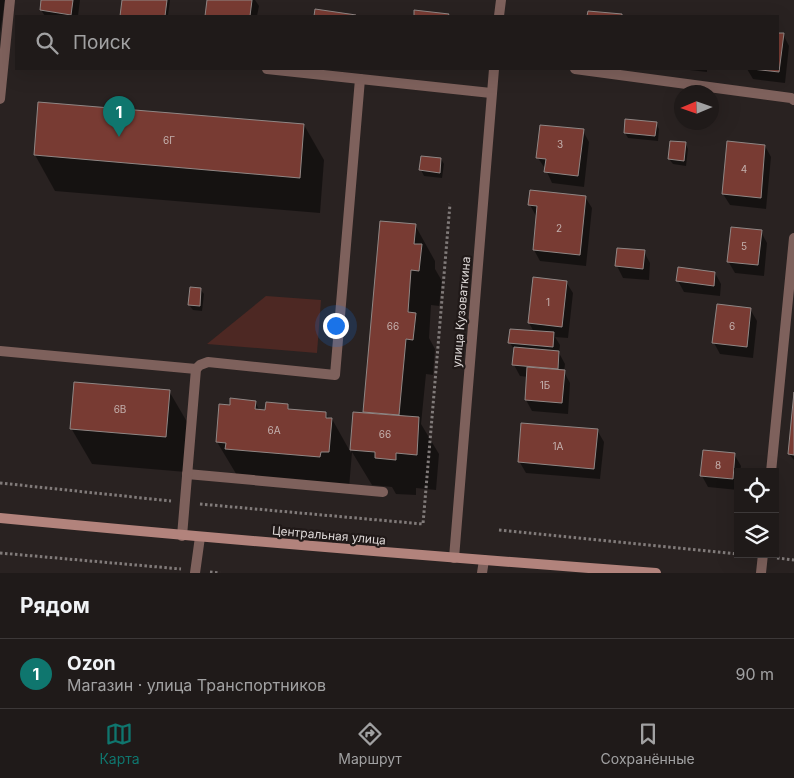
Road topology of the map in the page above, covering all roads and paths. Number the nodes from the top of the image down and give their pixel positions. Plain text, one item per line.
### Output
1 (10, 0) edge
2 (501, 0) edge
3 (499, 15) edge
4 (7, 40) edge
5 (276, 70) edge
6 (494, 70) edge
7 (582, 70) edge
8 (360, 79) junction
9 (491, 93) junction
10 (0, 99) edge
11 (794, 100) edge
12 (450, 204) dead end
13 (794, 238) edge
14 (0, 351) edge
15 (196, 369) junction
16 (771, 468) edge
17 (188, 474) junction
18 (0, 483) edge
19 (382, 492) dead end
20 (185, 502) junction
21 (0, 518) edge
22 (499, 530) dead end
23 (182, 536) junction
24 (200, 537) junction
25 (0, 552) edge
26 (734, 554) edge
27 (454, 558) junction
28 (763, 558) edge
29 (484, 560) junction
30 (196, 572) edge
31 (220, 573) edge
32 (482, 573) edge
33 (656, 573) edge
34 (761, 573) edge

1 - 4 street
2 - 3 street
4 - 10 street
5 - 8 street
6 - 9 street, улица Кузоваткина
7 - 11 street
8 - 9 street
8 - 15 street
9 - 27 street, улица Кузоваткина
12 - 20 path
13 - 16 street
14 - 15 street
15 - 17 street
17 - 19 street
17 - 20 street
18 - 20 path
20 - 23 street
21 - 23 street, Центральная улица
22 - 26 path
23 - 24 street, Центральная улица
24 - 27 street, Центральная улица
24 - 30 street
25 - 30 path
27 - 29 street, Центральная улица
28 - 34 street
29 - 32 street
29 - 33 street, Центральная улица
30 - 31 path

